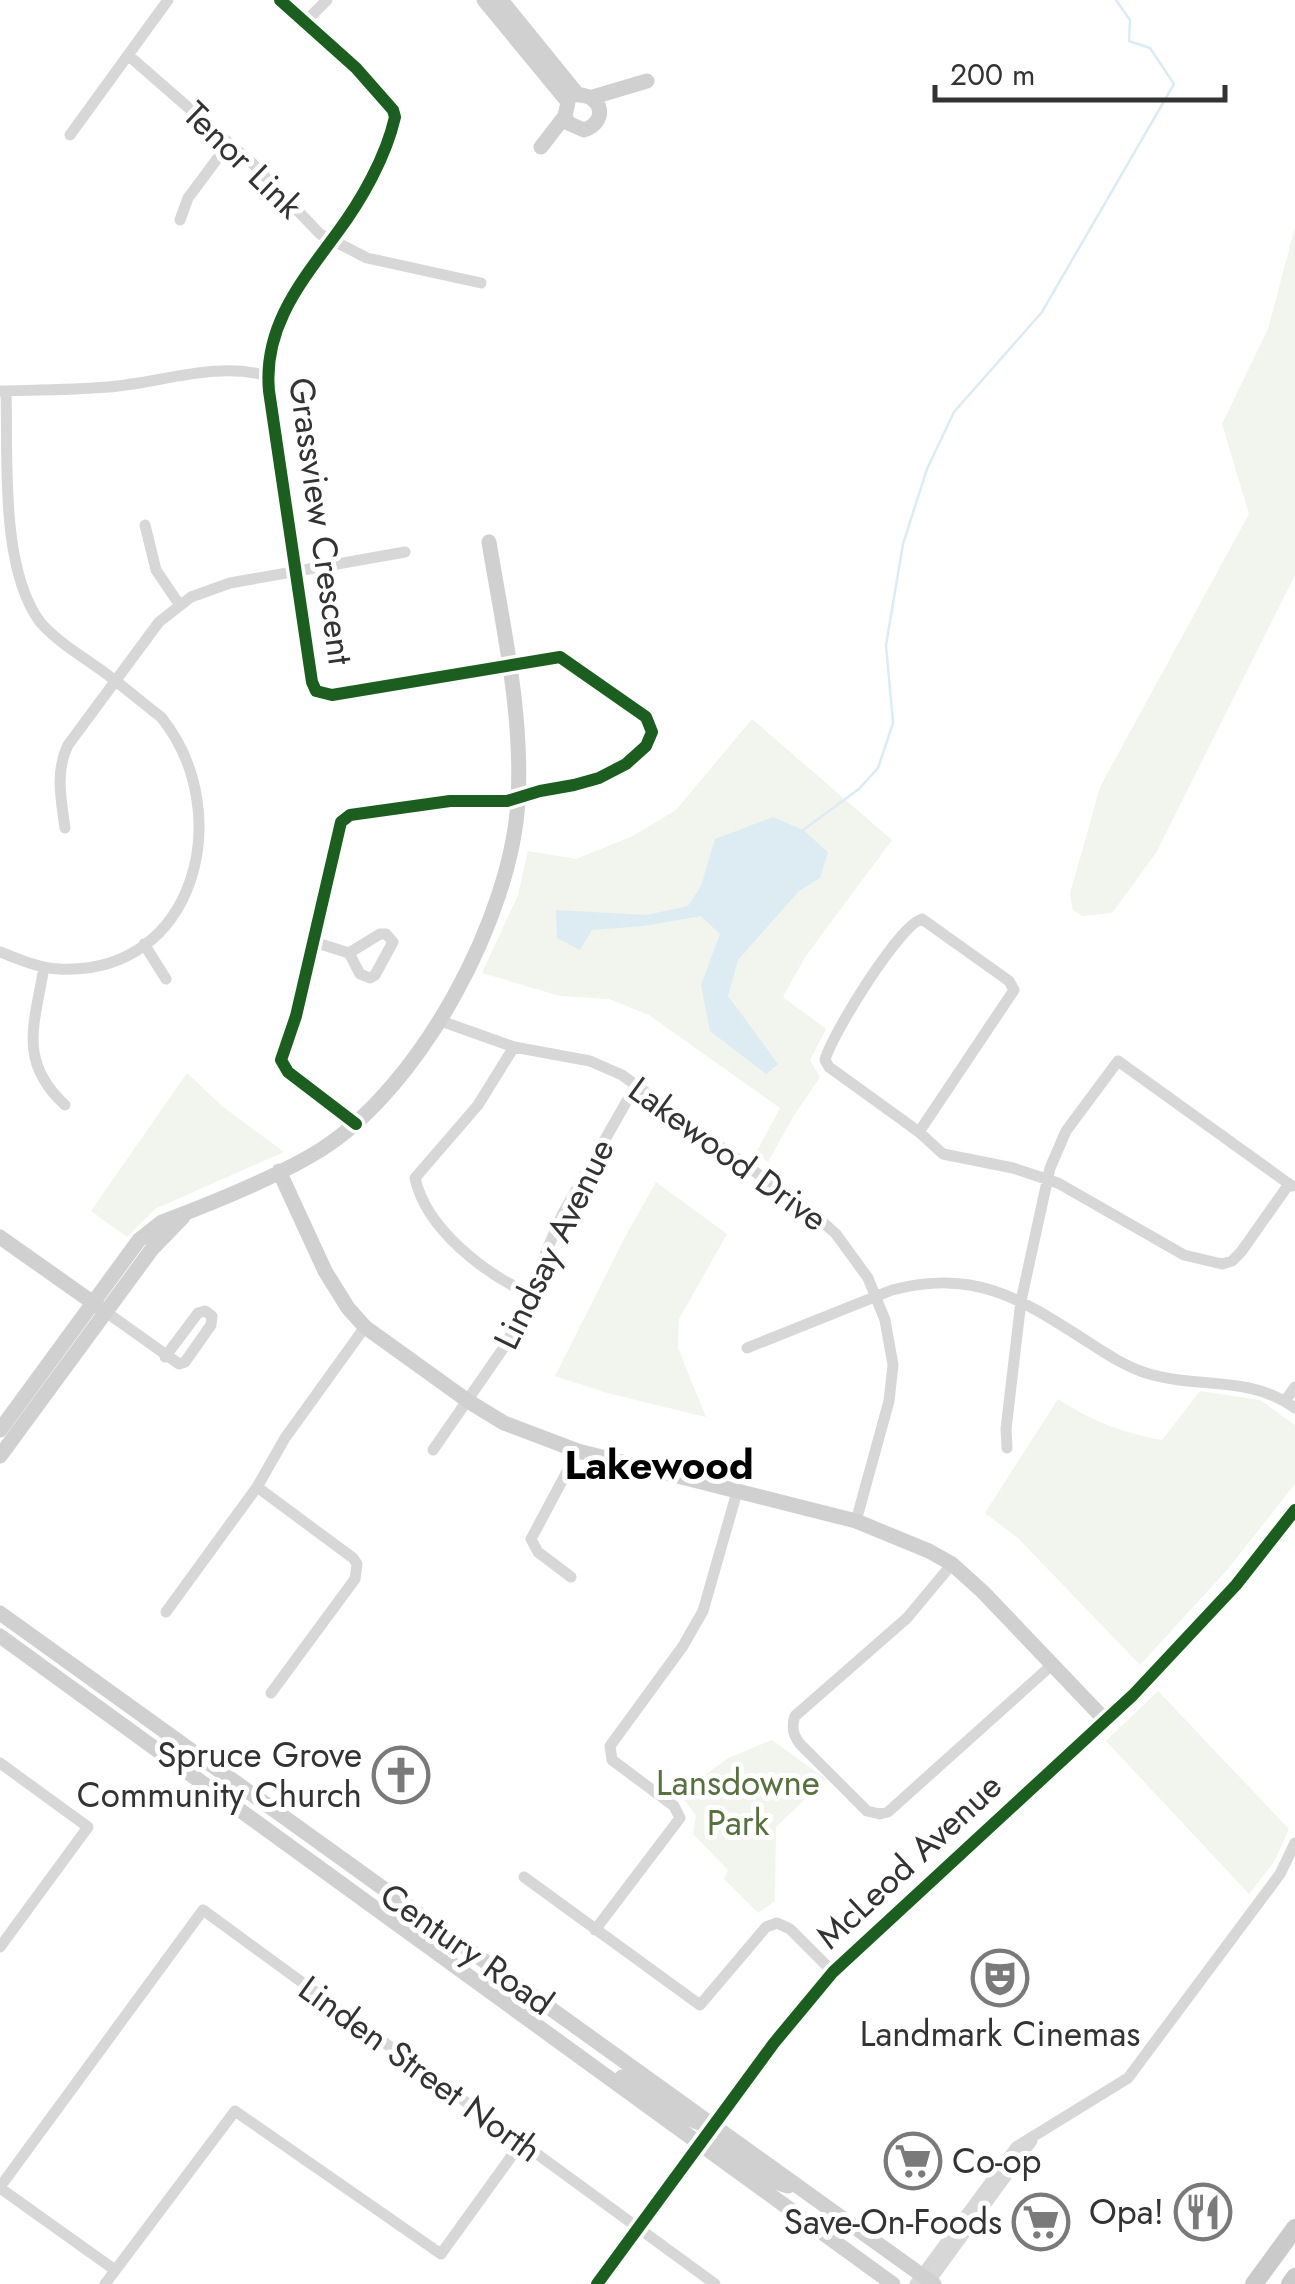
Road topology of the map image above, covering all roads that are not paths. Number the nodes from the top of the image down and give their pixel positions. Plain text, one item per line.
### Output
1 (168, 0) edge
2 (280, 0) edge
3 (327, 0) edge
4 (484, 0) edge
5 (501, 0) edge
6 (306, 22) junction
7 (128, 55) junction
8 (646, 81) dead end
9 (580, 108) junction
10 (70, 135) dead end
11 (229, 143) junction
12 (180, 220) dead end
13 (331, 241) junction
14 (481, 283) dead end
15 (268, 376) junction
16 (3, 390) edge
17 (4, 515) edge
18 (145, 525) dead end
19 (489, 542) dead end
20 (405, 552) dead end
21 (297, 572) junction
22 (180, 604) junction
23 (509, 665) junction
24 (114, 680) junction
25 (518, 798) junction
26 (65, 828) dead end
27 (314, 942) junction
28 (144, 944) junction
29 (0, 952) edge
30 (349, 953) dead end
31 (44, 966) junction
32 (166, 979) dead end
33 (441, 1021) junction
34 (514, 1047) junction
35 (636, 1085) junction
36 (65, 1106) dead end
37 (356, 1124) junction
38 (919, 1132) junction
39 (279, 1171) junction
40 (1047, 1179) junction
41 (1292, 1186) edge
42 (0, 1237) edge
43 (530, 1294) junction
44 (875, 1296) junction
45 (1021, 1300) junction
46 (99, 1308) junction
47 (365, 1327) junction
48 (747, 1348) dead end
49 (166, 1357) junction
50 (1295, 1387) edge
51 (468, 1401) junction
52 (1290, 1404) edge
53 (0, 1430) edge
54 (1007, 1448) dead end
55 (433, 1450) dead end
56 (578, 1451) junction
57 (0, 1456) edge
58 (257, 1488) junction
59 (737, 1492) junction
60 (1295, 1510) edge
61 (856, 1521) junction
62 (952, 1564) junction
63 (570, 1577) dead end
64 (166, 1612) dead end
65 (0, 1613) edge
66 (0, 1636) edge
67 (1053, 1664) junction
68 (271, 1693) dead end
69 (1106, 1720) junction
70 (0, 1763) edge
71 (1295, 1843) edge
72 (524, 1877) dead end
73 (595, 1930) junction
74 (0, 1947) edge
75 (832, 1972) junction
76 (550, 2035) junction
77 (714, 2125) junction
78 (522, 2143) junction
79 (700, 2144) junction
80 (0, 2188) edge
81 (803, 2189) junction
82 (638, 2228) junction
83 (1295, 2228) edge
84 (115, 2270) junction
85 (1295, 2278) edge
86 (926, 2282) edge
87 (106, 2284) edge
88 (598, 2284) edge
89 (716, 2284) edge
90 (894, 2284) edge
91 (1254, 2284) edge
92 (1290, 2284) edge

1 - 7 street
2 - 6 street
3 - 6 street
4 - 9 street
5 - 9 street
6 - 13 street, Grassview Crescent
7 - 10 street
7 - 11 street, Tenor Link
8 - 9 street
11 - 12 street
11 - 13 street, Tenor Link
13 - 14 street, Tenor Link
13 - 15 street, Grassview Crescent
15 - 16 street
15 - 21 street, Grassview Crescent
16 - 17 street
17 - 24 street
18 - 22 street
19 - 23 street
20 - 21 street
21 - 22 street
21 - 23 street, Grassview Crescent
22 - 24 street
23 - 25 street
23 - 25 street
24 - 26 street
24 - 28 street
25 - 27 street
25 - 33 street
27 - 30 street
27 - 37 street
28 - 31 street
28 - 32 street
29 - 31 street
31 - 36 street
33 - 34 street, Lakewood Drive
33 - 37 street
34 - 35 street, Lakewood Drive
34 - 43 street
35 - 43 street, Lindsay Avenue
35 - 44 street, Lakewood Drive
37 - 39 street
38 - 38 street
38 - 40 street
39 - 46 street
39 - 47 street
40 - 41 street
40 - 41 street
40 - 45 street
42 - 46 street
43 - 51 street, Lindsay Avenue
44 - 45 street
44 - 48 street
44 - 61 street, Lakewood Drive
45 - 52 street
45 - 54 street
46 - 49 street
46 - 53 street
46 - 57 street
47 - 51 street
47 - 58 street
49 - 49 street
50 - 52 street
51 - 55 street, Lindsay Avenue
51 - 56 street
56 - 59 street
56 - 63 street
58 - 64 street
58 - 68 street
59 - 61 street
59 - 73 street
60 - 69 street, McLeod Avenue
61 - 62 street
62 - 67 street
62 - 67 street
65 - 77 street, Century Road
66 - 76 street, Century Road
67 - 69 street
69 - 75 street, McLeod Avenue
70 - 74 street
71 - 86 street
72 - 73 street
73 - 75 street
75 - 77 street, McLeod Avenue
76 - 77 street
76 - 79 street, Century Road
77 - 79 street, McLeod Avenue
77 - 81 street, Century Road
78 - 80 street, Linden Street North
78 - 82 street, Linden Street North
78 - 84 street
79 - 81 street
79 - 82 street, McLeod Avenue
79 - 90 street, Century Road
80 - 84 street
81 - 86 street, Century Road
82 - 88 street, McLeod Avenue
82 - 89 street, Linden Street North
83 - 91 main road
84 - 87 street
85 - 92 main road

